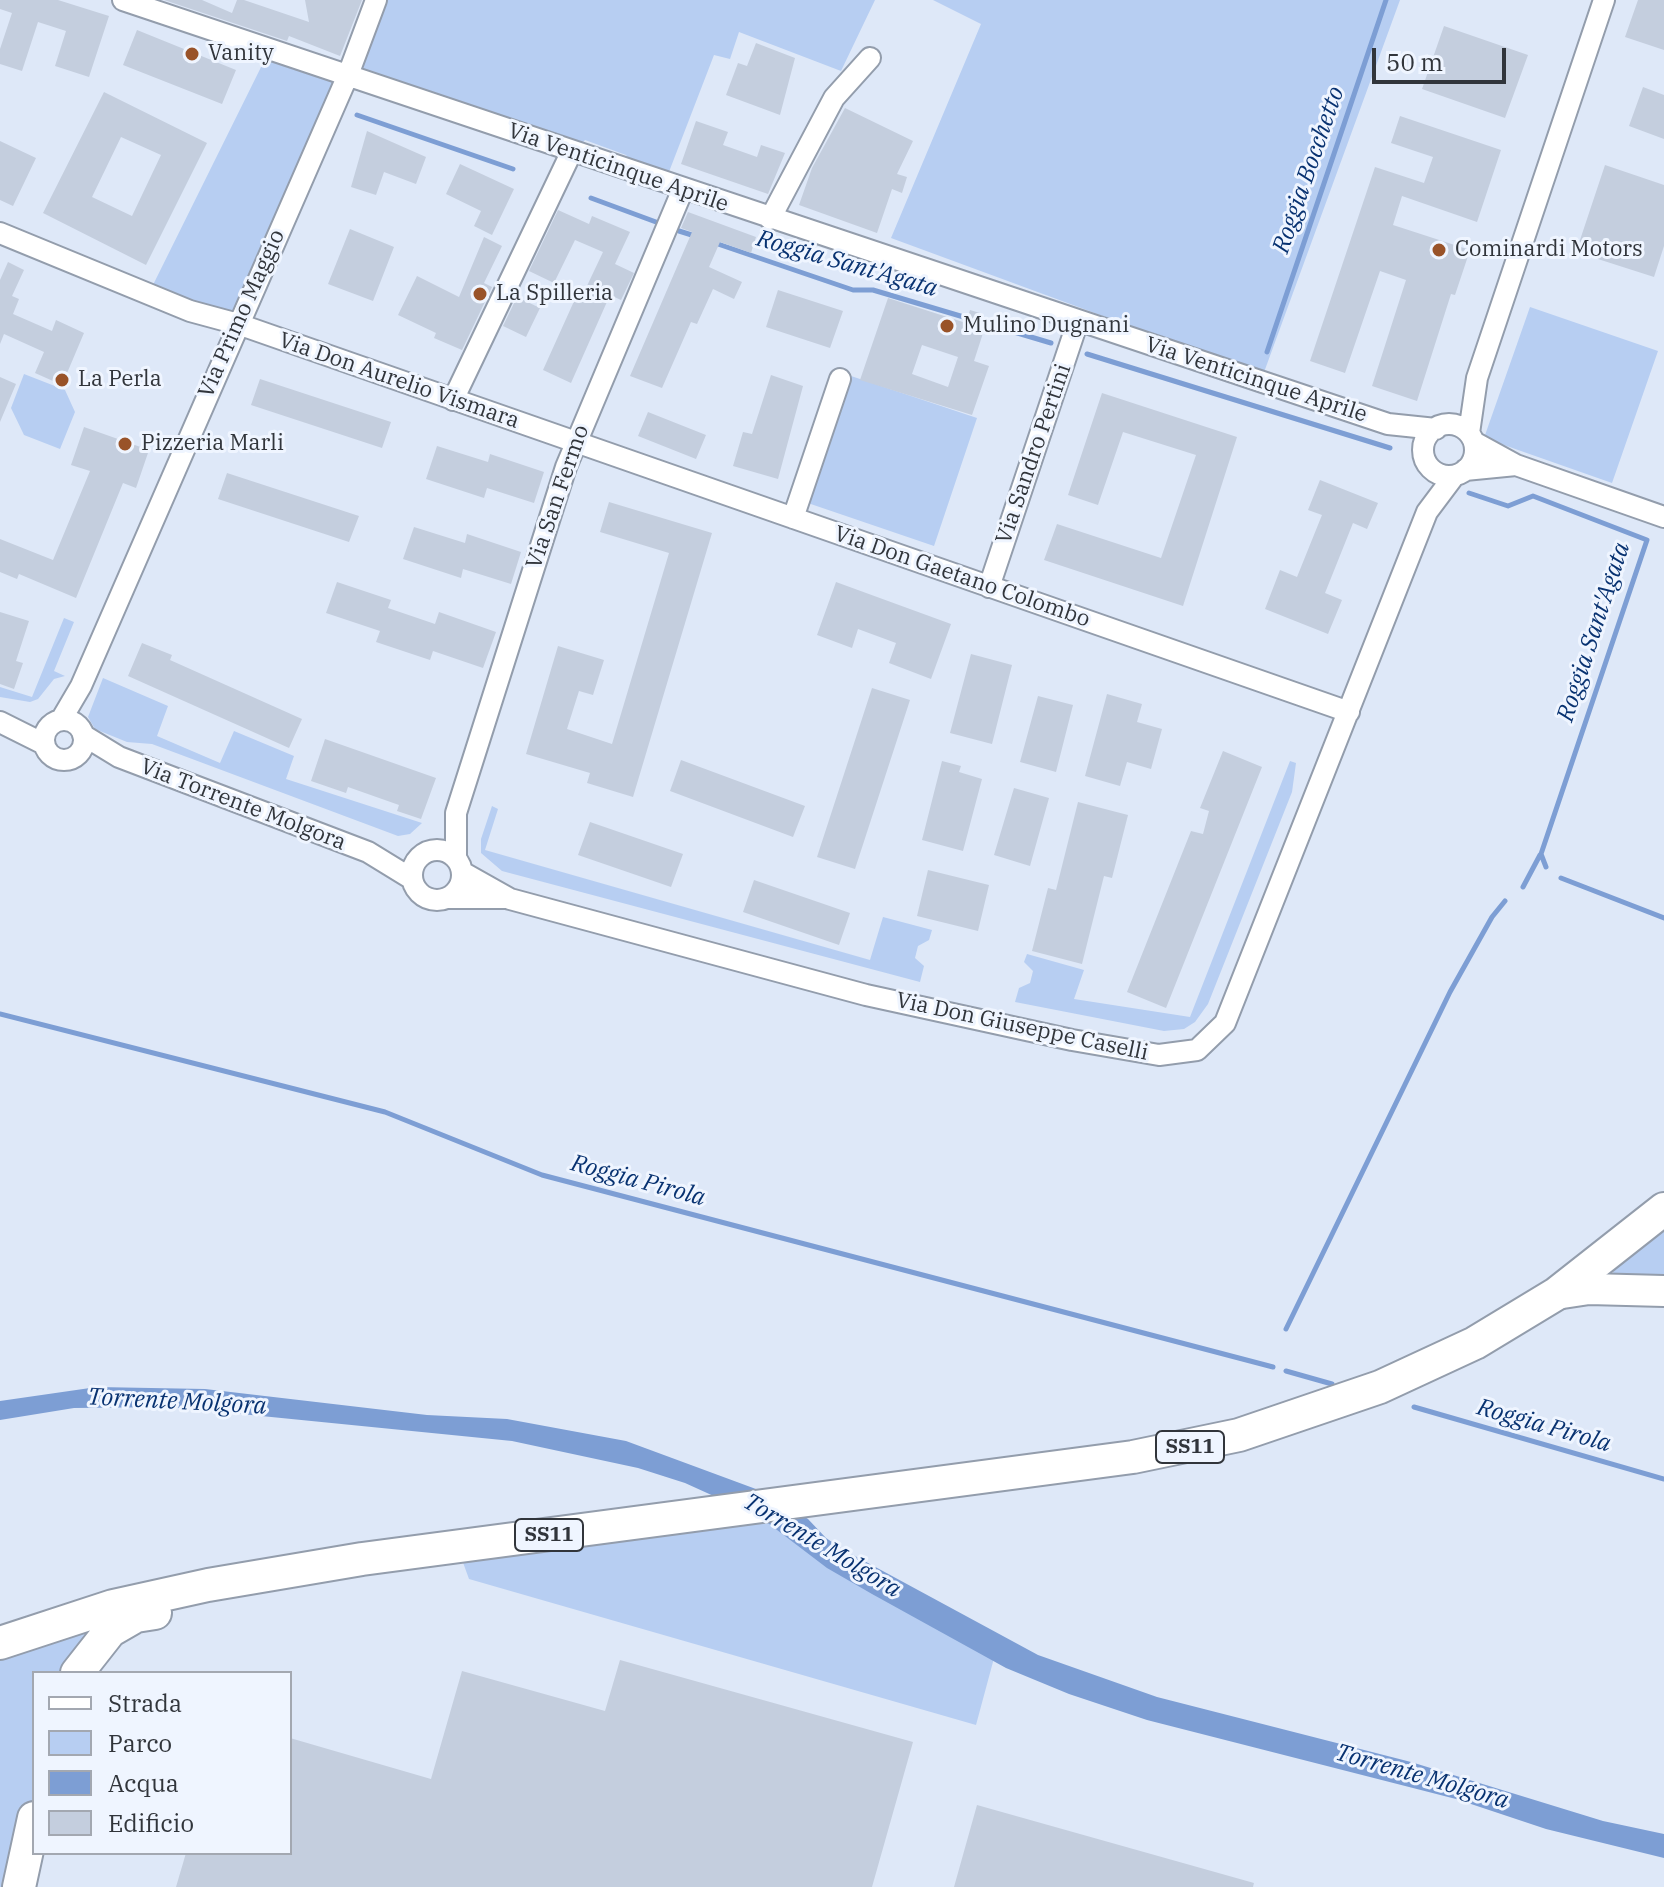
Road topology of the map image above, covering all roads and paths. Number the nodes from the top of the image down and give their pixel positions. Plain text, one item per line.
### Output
1 (123, 0) edge
2 (376, 0) edge
3 (1604, 0) edge
4 (870, 58) dead end
5 (348, 75) junction
6 (571, 153) junction
7 (683, 189) junction
8 (770, 219) junction
9 (0, 233) edge
10 (1078, 321) junction
11 (238, 324) junction
12 (1477, 378) junction
13 (840, 379) dead end
14 (453, 400) junction
15 (1388, 424) junction
16 (1440, 427) junction
17 (1471, 437) junction
18 (575, 442) junction
19 (1426, 458) junction
20 (1516, 465) junction
21 (1460, 473) junction
22 (1427, 512) junction
23 (1664, 517) edge
24 (793, 518) junction
25 (989, 587) junction
26 (81, 686) junction
27 (1349, 712) junction
28 (8, 725) edge
29 (51, 731) junction
30 (81, 739) junction
31 (456, 813) junction
32 (368, 852) junction
33 (424, 854) junction
34 (459, 865) junction
35 (412, 879) junction
36 (448, 898) junction
37 (510, 899) junction
38 (1664, 1209) edge
39 (1664, 1291) edge
40 (1556, 1294) junction
41 (362, 1559) junction
42 (0, 1643) edge
43 (78, 1671) edge
44 (32, 1827) edge
45 (19, 1887) edge

1 - 5 street, Via Venticinque Aprile
2 - 5 street, Via Primo Maggio
3 - 12 street
4 - 8 street
5 - 6 street, Via Venticinque Aprile
5 - 11 street, Via Primo Maggio
6 - 7 street, Via Venticinque Aprile
6 - 14 street
7 - 8 street, Via Venticinque Aprile
7 - 18 street, Via San Fermo
8 - 10 street, Via Venticinque Aprile
9 - 11 street, Via Don Aurelio Vismara
10 - 15 street, Via Venticinque Aprile
10 - 25 street, Via Sandro Pertini
11 - 14 street, Via Don Aurelio Vismara
11 - 26 street, Via Primo Maggio
12 - 16 street
12 - 17 street
13 - 24 street
14 - 18 street, Via Don Aurelio Vismara
15 - 16 street, Via Venticinque Aprile
15 - 19 street, Via Venticinque Aprile
16 - 17 street
16 - 19 street
17 - 20 street
17 - 21 street
18 - 24 street, Via Don Gaetano Colombo
18 - 31 street, Via San Fermo
19 - 21 street
19 - 22 street, Via Don Giuseppe Caselli
20 - 21 street
20 - 23 street
21 - 22 street, Via Don Giuseppe Caselli
22 - 27 street, Via Don Giuseppe Caselli
24 - 25 street, Via Don Gaetano Colombo
25 - 27 street, Via Don Gaetano Colombo
26 - 29 street, Via Primo Maggio
26 - 30 street, Via Primo Maggio
27 - 37 street, Via Don Giuseppe Caselli
28 - 29 street, Via Torrente Molgora
29 - 30 street, Via Torrente Molgora
29 - 30 street, Via Torrente Molgora
30 - 32 street, Via Torrente Molgora
31 - 33 street
31 - 34 street
32 - 33 street, Via Torrente Molgora
32 - 35 street, Via Torrente Molgora
33 - 34 street, Via Torrente Molgora
33 - 35 street
34 - 36 street
34 - 37 street, Via Don Giuseppe Caselli
35 - 36 street, Via Torrente Molgora
36 - 37 street, Via Don Giuseppe Caselli
38 - 40 main road, SS11
39 - 40 street
40 - 41 main road, SS11
41 - 42 main road, SS11
41 - 43 main road
44 - 45 main road

